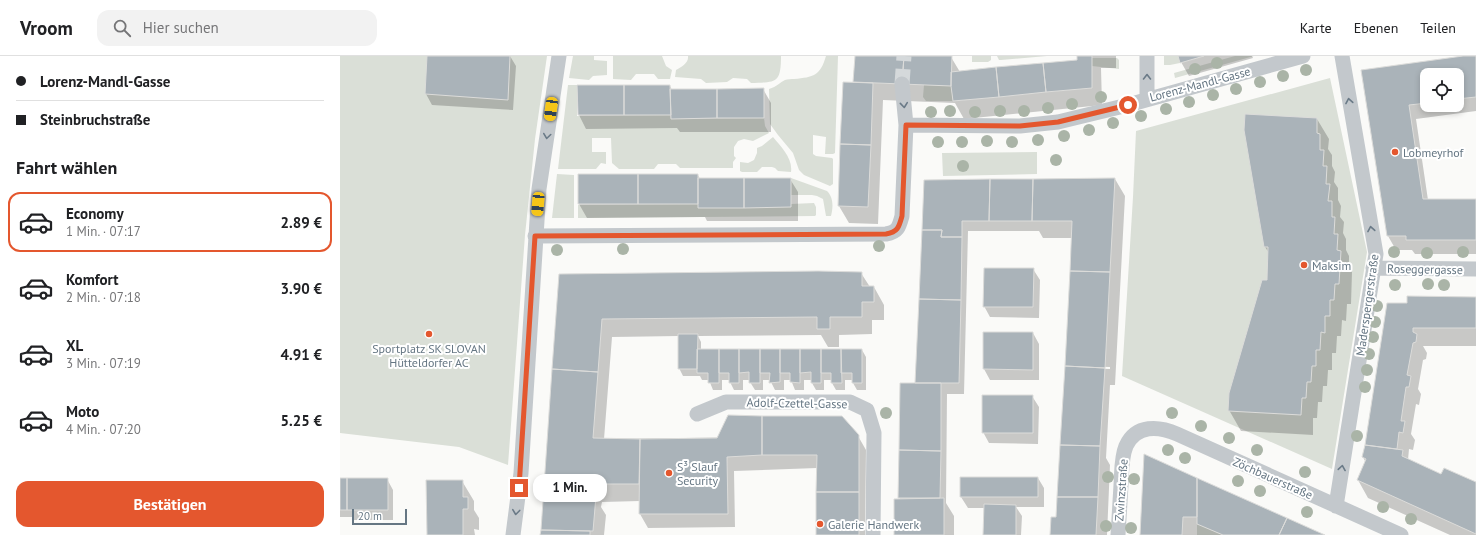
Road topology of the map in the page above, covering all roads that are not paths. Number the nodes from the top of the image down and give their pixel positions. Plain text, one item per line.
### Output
1 (558, 56) edge
2 (1147, 56) edge
3 (1303, 56) edge
4 (1342, 56) edge
5 (902, 84) tunnel mouth
6 (1147, 99) junction
7 (906, 125) junction
8 (535, 236) junction
9 (1373, 268) junction
10 (1476, 269) edge
11 (697, 414) dead end
12 (1143, 429) joint
13 (1336, 506) junction
14 (513, 535) edge
15 (873, 535) edge
16 (1118, 535) edge
17 (1400, 535) edge

1 -> 8 street
6 -> 2 street
3 - 6 street, Lorenz-Mandl-Gasse
9 -> 4 street, Maderspergerstraße
5 -> 7 street
6 - 7 street, Lorenz-Mandl-Gasse
7 - 8 street
8 -> 14 street
9 - 10 street, Roseggergasse
13 -> 9 street, Maderspergerstraße
11 - 15 street, Adolf-Czettel-Gasse
12 - 13 street, Zöchbauerstraße
12 - 16 street, Zwinzstraße
13 - 17 street, Zöchbauerstraße

